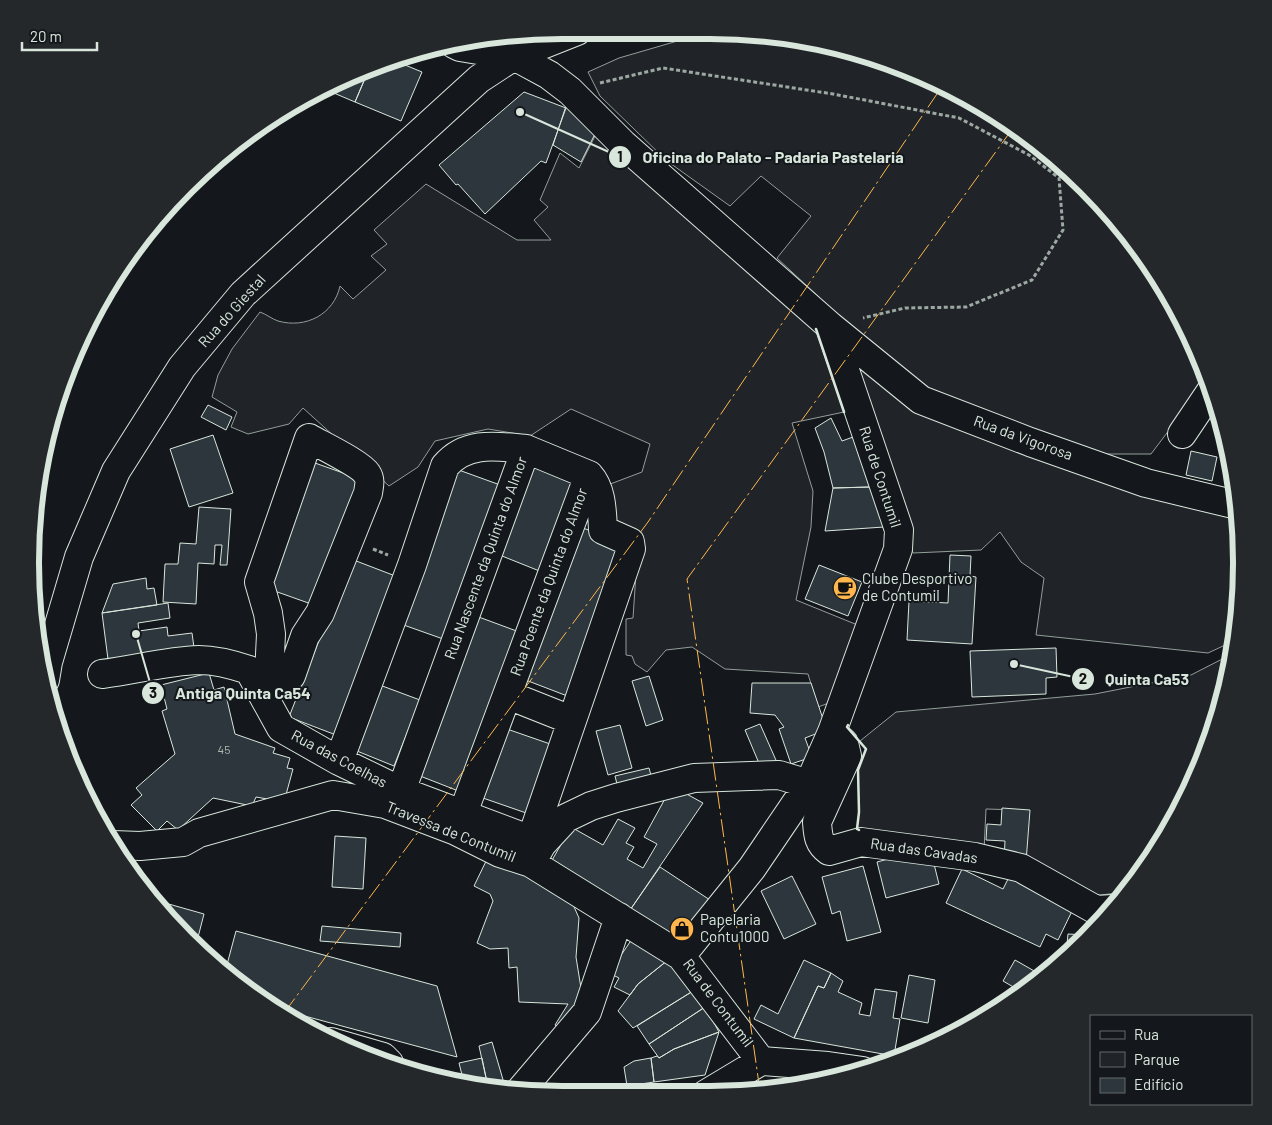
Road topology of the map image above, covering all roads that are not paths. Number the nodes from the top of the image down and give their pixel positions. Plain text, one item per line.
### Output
1 (541, 40) edge
2 (471, 47) edge
3 (510, 47) edge
4 (830, 326) junction
5 (1206, 398) edge
6 (1182, 434) dead end
7 (526, 449) junction
8 (588, 475) junction
9 (1230, 503) edge
10 (48, 661) edge
11 (102, 674) dead end
12 (264, 679) junction
13 (508, 695) junction
14 (571, 720) junction
15 (832, 732) junction
16 (339, 761) junction
17 (809, 784) junction
18 (401, 791) junction
19 (463, 813) junction
20 (122, 845) edge
21 (535, 849) junction
22 (1101, 910) edge
23 (619, 917) junction
24 (681, 956) junction
25 (761, 1061) junction
26 (844, 1068) edge
27 (525, 1085) edge
28 (720, 1086) edge

1 - 3 street, Rua do Giestal
2 - 3 street
3 - 4 street, Rua de Contumil
3 - 10 street, Rua do Giestal
4 - 9 street, Rua da Vigorosa
4 - 15 street, Rua de Contumil
5 - 6 street
7 - 8 street
7 - 16 street, Rua Nascente da Quinta do Almor
7 - 18 street, Rua Nascente da Quinta do Almor
8 - 13 street, Rua Poente da Quinta do Almor
8 - 14 street, Rua Poente da Quinta do Almor
11 - 12 street, Rua das Coelhas
12 - 12 street
12 - 16 street, Rua das Coelhas
13 - 14 street
13 - 19 street, Rua Poente da Quinta do Almor
14 - 21 street, Rua Poente da Quinta do Almor
15 - 17 street, Rua de Contumil
15 - 22 street, Rua das Cavadas
16 - 18 street, Rua das Coelhas
17 - 21 street
17 - 24 street, Rua de Contumil
18 - 19 street, Rua das Coelhas
19 - 21 street, Rua das Coelhas
20 - 21 street, Travessa de Contumil
21 - 23 street, Travessa de Contumil
23 - 24 street, Travessa de Contumil
23 - 27 street
24 - 25 street, Rua de Contumil
25 - 26 street, Rua de Contumil
25 - 28 street

